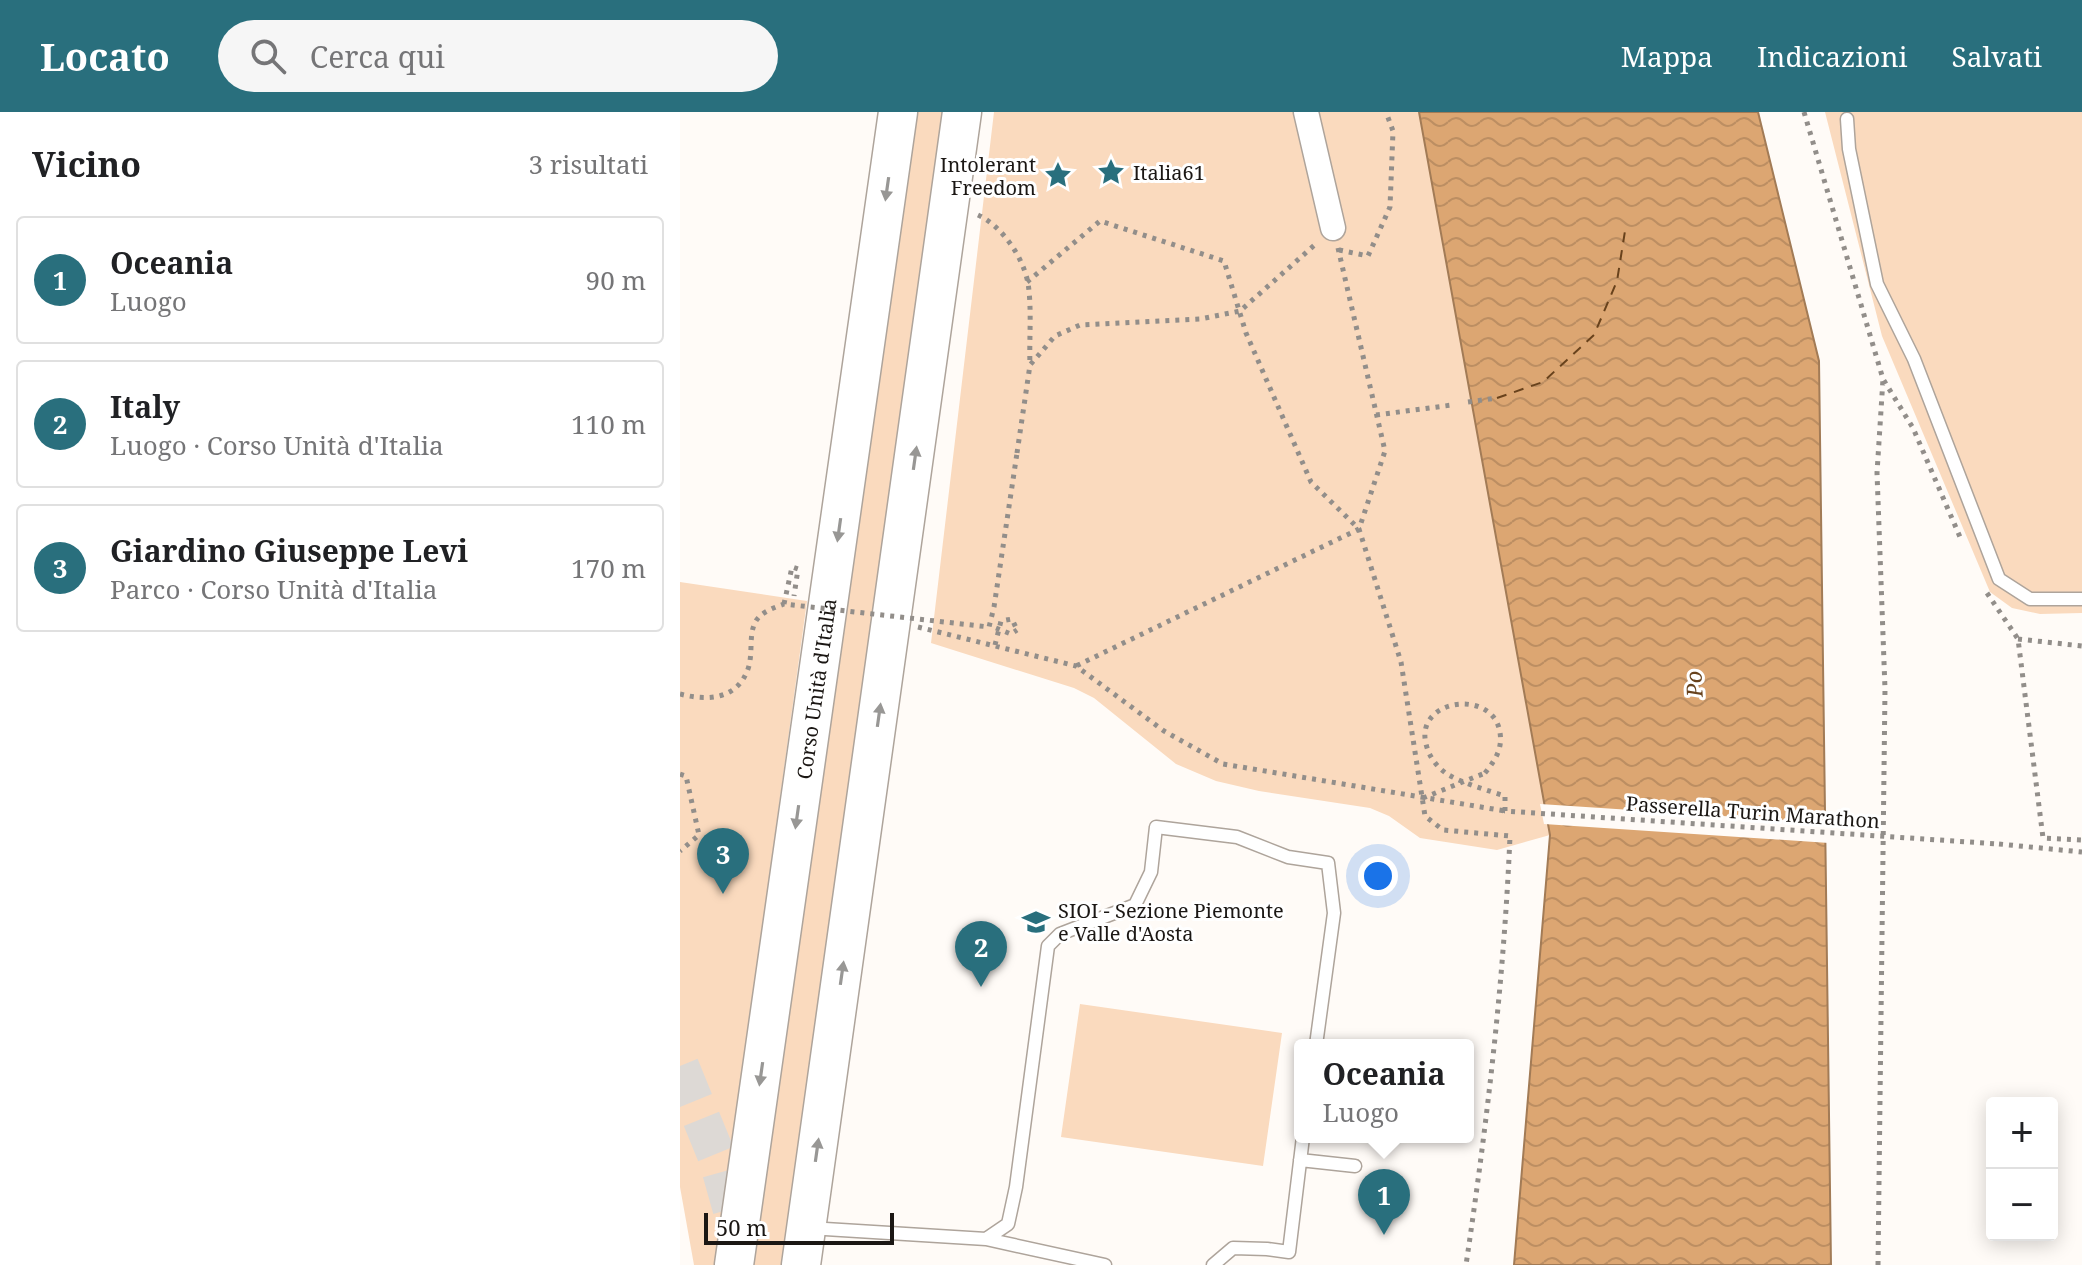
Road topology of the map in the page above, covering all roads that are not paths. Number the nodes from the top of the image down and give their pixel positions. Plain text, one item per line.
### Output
1 (898, 112) edge
2 (962, 112) edge
3 (1306, 112) edge
4 (1847, 119) dead end
5 (1336, 239) road end
6 (2082, 599) edge
7 (1317, 1039) edge
8 (1302, 1143) edge
9 (1300, 1160) junction
10 (1355, 1166) dead end
11 (806, 1228) junction
12 (986, 1239) junction
13 (734, 1265) edge
14 (801, 1265) edge
15 (1105, 1265) edge
16 (1213, 1265) edge

1 -> 13 main road, Corso Unità d'Italia
11 -> 2 main road
3 - 5 street
4 - 6 lane
7 - 12 lane
8 - 9 lane
9 - 10 lane
9 - 16 lane
11 - 12 lane
11 - 14 main road
12 - 15 lane

